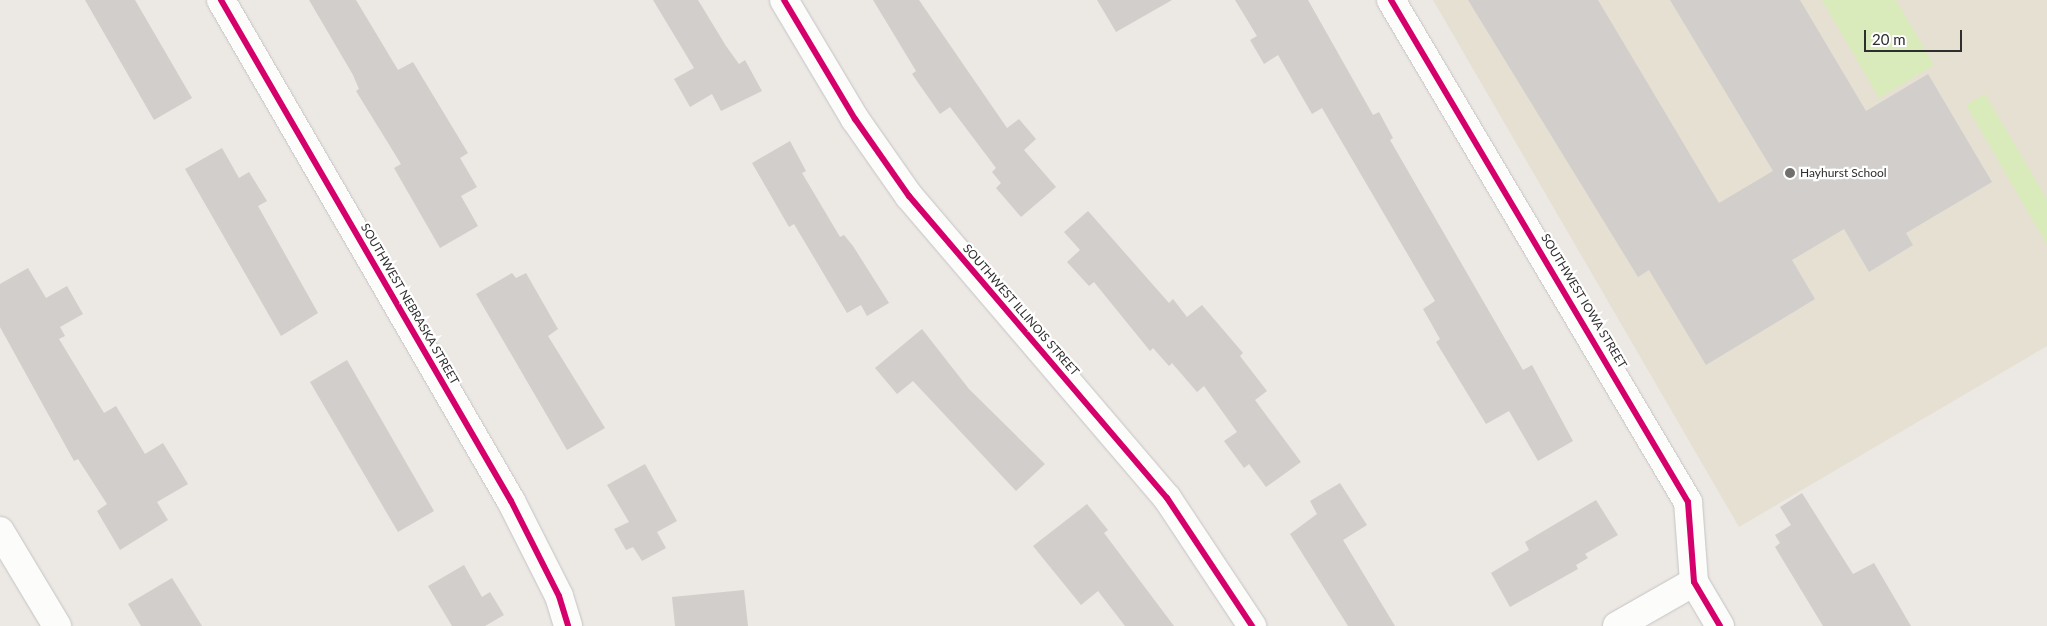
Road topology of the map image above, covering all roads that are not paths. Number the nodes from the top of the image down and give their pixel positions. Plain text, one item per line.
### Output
1 (220, 0) edge
2 (784, 0) edge
3 (1391, 0) edge
4 (0, 531) edge
5 (1694, 582) junction
6 (57, 626) edge
7 (568, 626) edge
8 (1252, 626) edge
9 (1617, 626) edge
10 (1720, 626) edge

1 - 7 street, SOUTHWEST NEBRASKA STREET
2 - 8 street, SOUTHWEST ILLINOIS STREET
3 - 5 street, SOUTHWEST IOWA STREET
4 - 6 street
5 - 9 street
5 - 10 street, SOUTHWEST IOWA STREET

